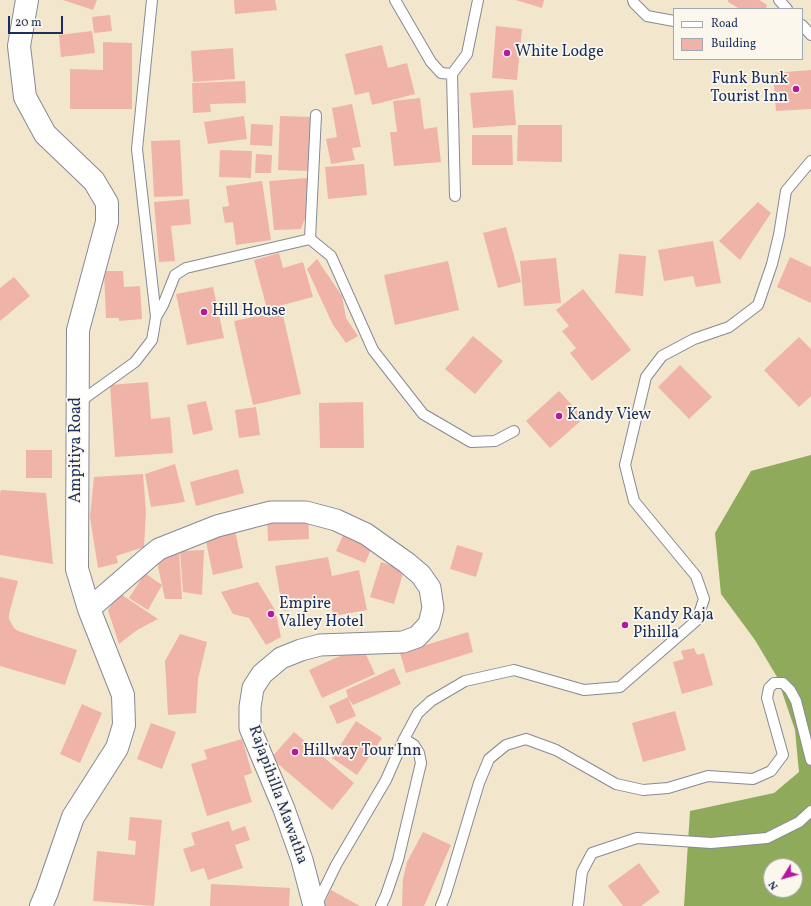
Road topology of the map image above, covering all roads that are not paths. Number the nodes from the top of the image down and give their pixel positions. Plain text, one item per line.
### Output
1 (27, 0) edge
2 (152, 0) edge
3 (395, 0) edge
4 (478, 0) edge
5 (633, 0) edge
6 (778, 0) edge
7 (786, 8) edge
8 (673, 21) edge
9 (803, 26) edge
10 (811, 35) edge
11 (452, 74) junction
12 (316, 115) dead end
13 (811, 161) edge
14 (455, 196) dead end
15 (310, 239) junction
16 (156, 317) junction
17 (77, 404) junction
18 (514, 431) dead end
19 (89, 609) junction
20 (404, 739) junction
21 (811, 760) edge
22 (811, 811) edge
23 (41, 906) edge
24 (315, 906) edge
25 (381, 906) edge
26 (440, 906) edge
27 (578, 906) edge

1 - 17 main road, Ampitiya Road
2 - 16 lane
3 - 11 lane
4 - 11 lane
5 - 8 lane
6 - 7 lane
9 - 10 lane
11 - 14 lane
12 - 15 lane
13 - 20 lane
15 - 16 lane
15 - 18 lane
16 - 17 lane
17 - 19 main road, Ampitiya Road
19 - 23 main road, Ampitiya Road
19 - 24 street, Rajapihilla Mawatha
20 - 24 lane
20 - 25 lane
21 - 26 lane
22 - 27 lane

